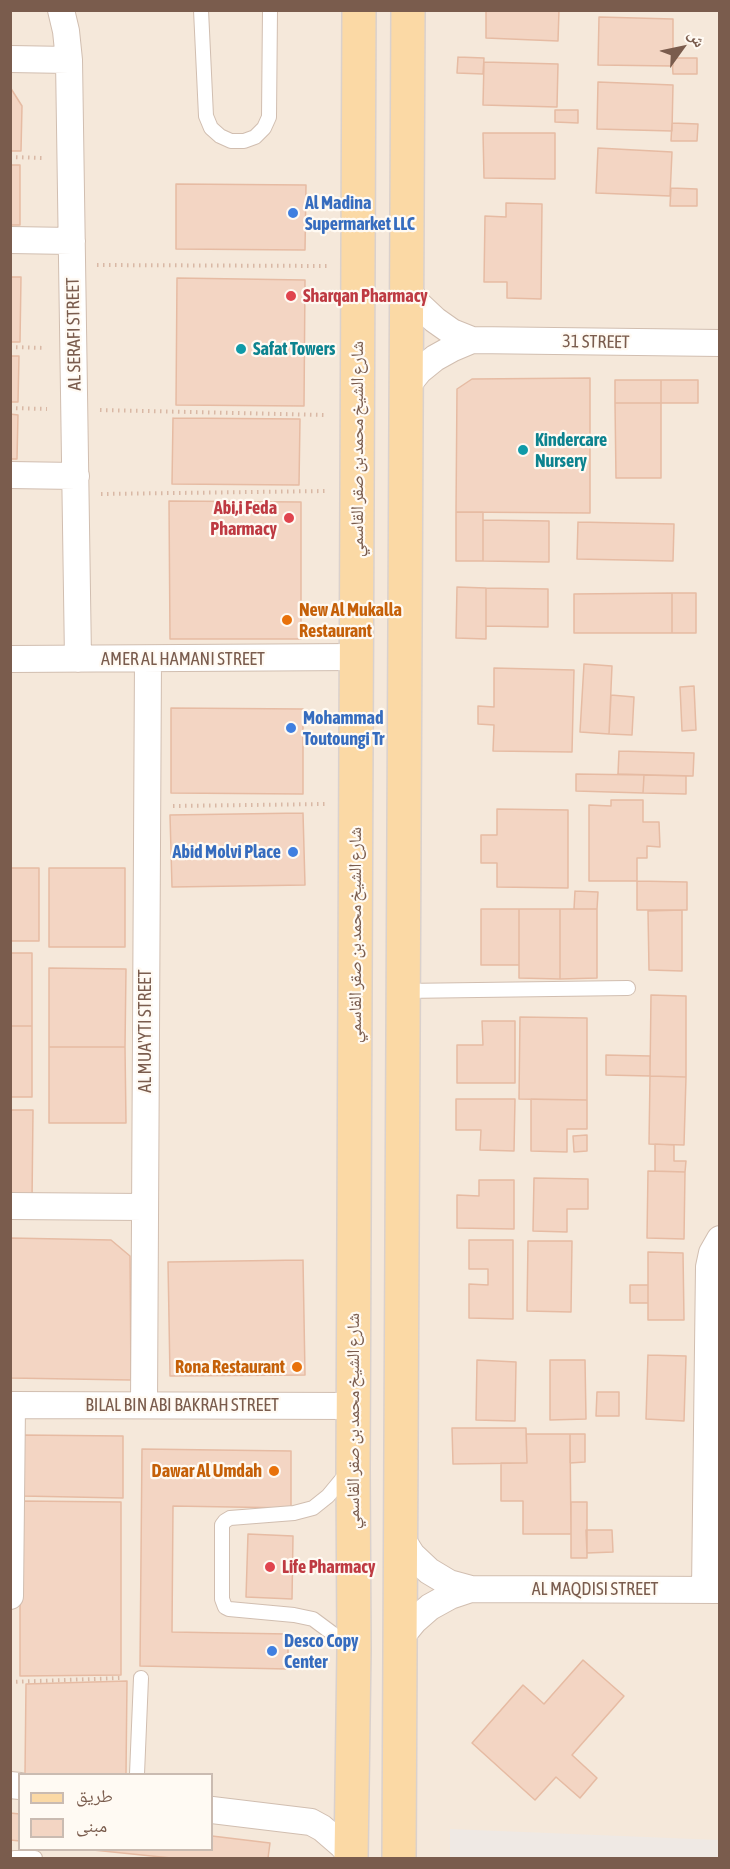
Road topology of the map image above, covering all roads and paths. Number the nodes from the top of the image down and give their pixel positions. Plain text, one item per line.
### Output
1 (61, 10) edge
2 (201, 10) edge
3 (270, 10) edge
4 (359, 10) edge
5 (408, 10) edge
6 (10, 59) edge
7 (69, 60) junction
8 (10, 240) edge
9 (72, 253) junction
10 (357, 266) junction
11 (406, 288) junction
12 (472, 340) junction
13 (720, 343) edge
14 (10, 347) edge
15 (74, 348) junction
16 (406, 387) junction
17 (10, 408) edge
18 (75, 409) junction
19 (357, 416) junction
20 (10, 475) edge
21 (76, 485) junction
22 (357, 490) junction
23 (356, 657) junction
24 (10, 659) edge
25 (78, 659) junction
26 (148, 659) junction
27 (355, 803) junction
28 (147, 807) junction
29 (628, 988) dead end
30 (402, 991) junction
31 (354, 1045) junction
32 (10, 1206) edge
33 (144, 1207) junction
34 (401, 1213) junction
35 (720, 1239) edge
36 (713, 1401) edge
37 (144, 1404) junction
38 (11, 1405) edge
39 (353, 1406) junction
40 (353, 1467) junction
41 (400, 1536) junction
42 (471, 1589) junction
43 (712, 1590) edge
44 (10, 1596) edge
45 (400, 1638) junction
46 (354, 1650) junction
47 (141, 1678) joint
48 (10, 1682) edge
49 (137, 1773) edge
50 (351, 1790) junction
51 (213, 1810) edge
52 (311, 1822) junction
53 (402, 1849) edge
54 (351, 1856) edge
55 (14, 1858) edge
56 (35, 1858) edge

1 - 7 street, AL SERAFI STREET
2 - 3 lane
4 - 10 main road, شارع الشيخ محمد بن صقر القاسمي
5 - 11 main road
6 - 7 street
7 - 9 street, AL SERAFI STREET
8 - 9 street
9 - 10 path
9 - 15 street, AL SERAFI STREET
10 - 19 main road, شارع الشيخ محمد بن صقر القاسمي
11 - 12 street, 31 STREET
11 - 16 main road
12 - 13 street, 31 STREET
12 - 16 street, 31 STREET
14 - 15 path
15 - 18 street, AL SERAFI STREET
16 - 30 main road
17 - 18 path
18 - 19 path
18 - 21 street, AL SERAFI STREET
19 - 22 main road, شارع الشيخ محمد بن صقر القاسمي
20 - 21 street
21 - 22 path
21 - 25 street, AL SERAFI STREET
22 - 23 main road, شارع الشيخ محمد بن صقر القاسمي
23 - 26 street, AMER AL HAMANI STREET
23 - 27 main road, شارع الشيخ محمد بن صقر القاسمي
24 - 25 street, AMER AL HAMANI STREET
25 - 26 street, AMER AL HAMANI STREET
26 - 28 street, AL MUA'YTI STREET
27 - 28 path
27 - 31 main road, شارع الشيخ محمد بن صقر القاسمي
28 - 33 street, AL MUA'YTI STREET
29 - 30 lane
30 - 34 main road
31 - 34 main road
31 - 39 main road, شارع الشيخ محمد بن صقر القاسمي
32 - 33 street
33 - 37 street, AL MUA'YTI STREET
34 - 41 main road
35 - 36 street
36 - 43 street
37 - 38 street, BILAL BIN ABI BAKRAH STREET
37 - 39 street, BILAL BIN ABI BAKRAH STREET
38 - 44 street
39 - 40 main road, شارع الشيخ محمد بن صقر القاسمي
40 - 46 main road, شارع الشيخ محمد بن صقر القاسمي
40 - 46 lane
41 - 42 street, AL MAQDISI STREET
41 - 45 main road
42 - 43 street, AL MAQDISI STREET
42 - 45 street, AL MAQDISI STREET
45 - 53 main road
46 - 50 main road, شارع الشيخ محمد بن صقر القاسمي
47 - 48 path
47 - 49 lane
50 - 52 street
50 - 54 main road, شارع الشيخ محمد بن صقر القاسمي
51 - 52 street
52 - 54 street
55 - 56 lane

